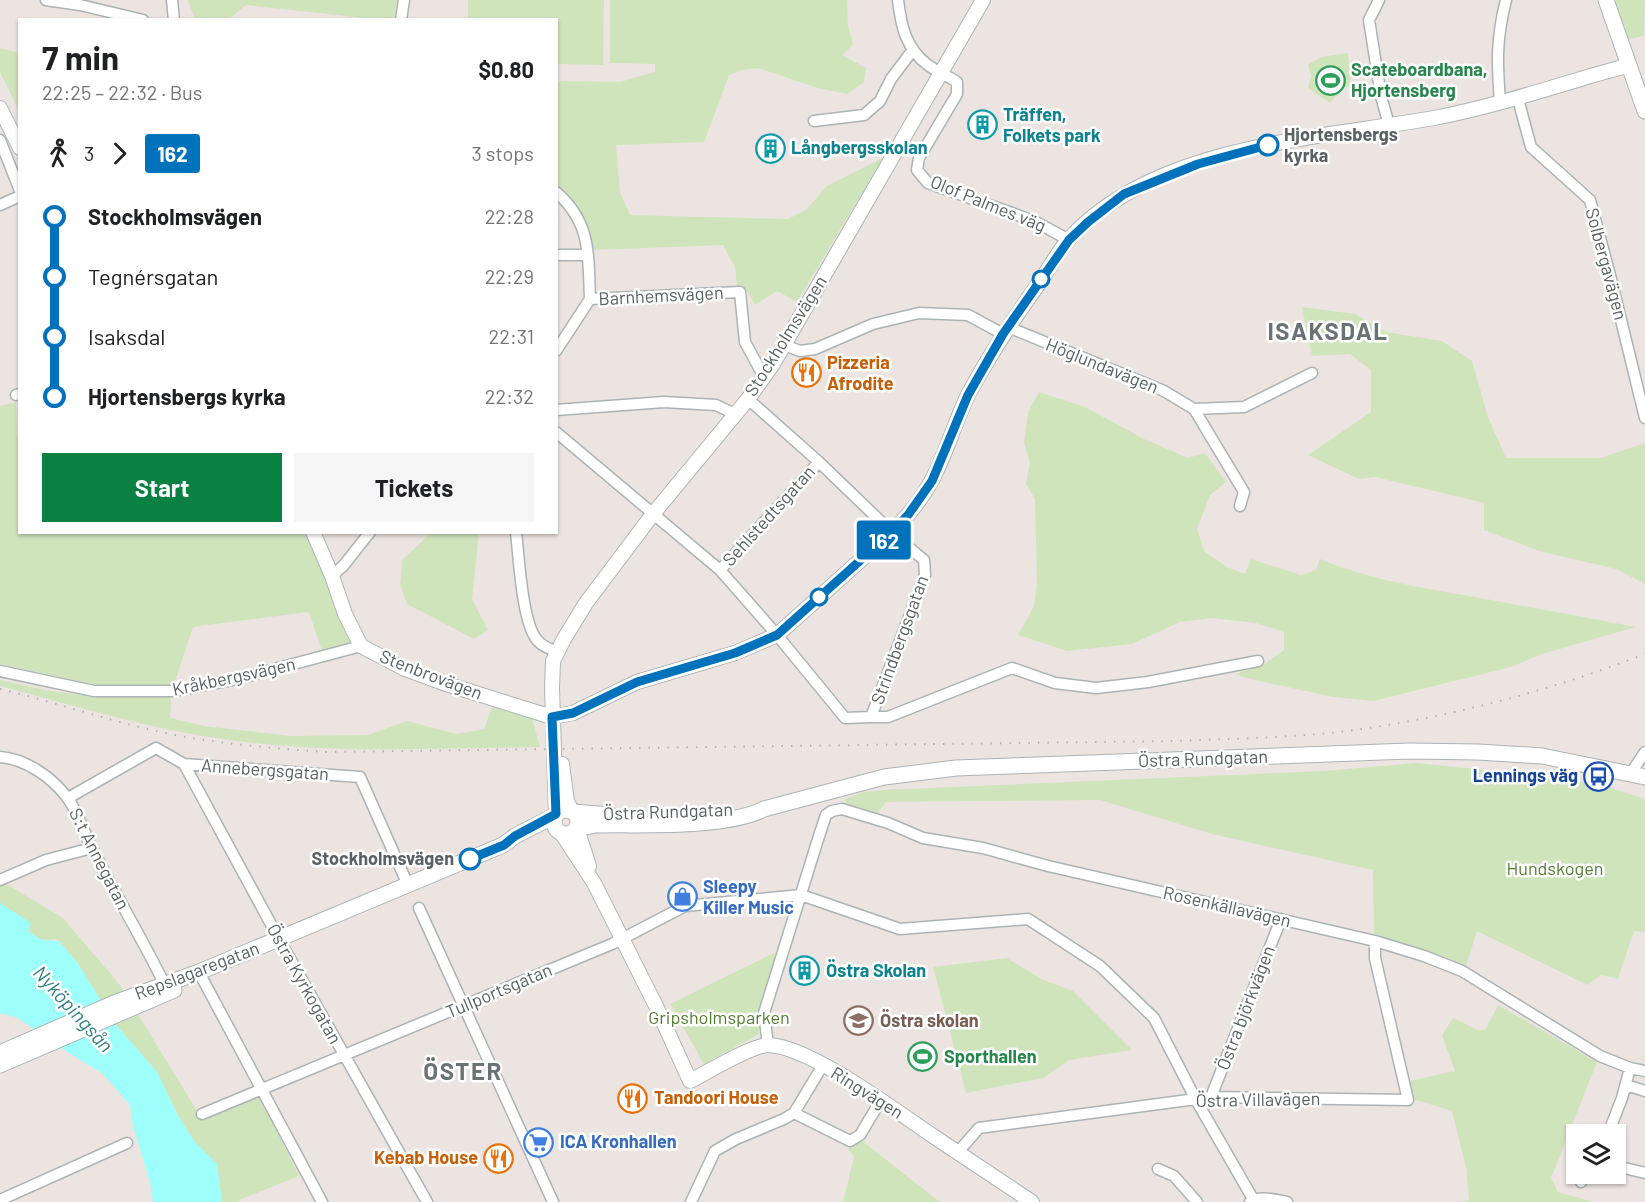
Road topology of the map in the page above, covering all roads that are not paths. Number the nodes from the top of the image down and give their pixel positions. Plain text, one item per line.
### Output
1 (46, 0) edge
2 (172, 0) edge
3 (404, 0) edge
4 (898, 0) edge
5 (983, 0) edge
6 (1379, 0) edge
7 (1506, 0) edge
8 (1606, 0) edge
9 (135, 18) edge
10 (174, 18) edge
11 (401, 18) edge
12 (912, 51) junction
13 (1629, 65) junction
14 (942, 72) junction
15 (1518, 99) junction
16 (1500, 103) junction
17 (0, 108) edge
18 (1645, 111) edge
19 (814, 121) dead end
20 (1389, 125) junction
21 (0, 140) edge
22 (18, 144) edge
23 (18, 186) edge
24 (558, 194) edge
25 (18, 197) edge
26 (0, 205) edge
27 (1069, 240) junction
28 (558, 255) edge
29 (588, 255) junction
30 (590, 299) junction
31 (1006, 331) junction
32 (784, 345) junction
33 (558, 348) edge
34 (1312, 373) dead end
35 (764, 377) junction
36 (748, 399) junction
37 (1194, 409) junction
38 (558, 410) edge
39 (735, 414) junction
40 (1645, 417) edge
41 (558, 434) edge
42 (819, 462) junction
43 (1240, 506) dead end
44 (653, 514) junction
45 (892, 532) junction
46 (314, 534) edge
47 (368, 534) edge
48 (516, 534) edge
49 (720, 570) junction
50 (332, 576) junction
51 (777, 635) junction
52 (361, 646) junction
53 (558, 651) junction
54 (1258, 661) dead end
55 (0, 670) edge
56 (556, 717) junction
57 (871, 717) junction
58 (1645, 752) edge
59 (0, 758) edge
60 (184, 764) junction
61 (1638, 775) edge
62 (68, 798) junction
63 (764, 809) junction
64 (573, 812) junction
65 (564, 826) junction
66 (92, 848) junction
67 (0, 880) edge
68 (408, 885) junction
69 (801, 895) junction
70 (419, 908) dead end
71 (1281, 918) junction
72 (279, 939) junction
73 (621, 939) junction
74 (1375, 940) junction
75 (202, 978) junction
76 (165, 989) junction
77 (463, 1007) junction
78 (768, 1045) junction
79 (27, 1047) junction
80 (0, 1053) edge
81 (344, 1056) junction
82 (0, 1065) edge
83 (823, 1065) junction
84 (1630, 1068) junction
85 (1645, 1071) edge
86 (1626, 1085) junction
87 (262, 1089) junction
88 (1645, 1091) edge
89 (1210, 1097) junction
90 (881, 1100) junction
91 (1196, 1100) junction
92 (794, 1113) junction
93 (202, 1114) dead end
94 (1612, 1124) edge
95 (128, 1143) dead end
96 (958, 1152) junction
97 (1626, 1168) edge
98 (1158, 1169) dead end
99 (1645, 1173) edge
100 (0, 1200) edge
101 (1251, 1201) edge
102 (322, 1202) edge
103 (427, 1202) edge
104 (553, 1202) edge
105 (691, 1202) edge
106 (1032, 1202) edge
107 (1197, 1202) edge
108 (1287, 1202) edge

1 - 9 street
2 - 10 street
3 - 11 street
4 - 12 street
5 - 14 street, Stockholmsvägen
6 - 20 street
7 - 16 street
8 - 13 main road
12 - 14 street
12 - 19 street
13 - 15 street
13 - 18 main road
14 - 27 street, Olof Palmes väg
14 - 32 street, Stockholmsvägen
15 - 16 street
15 - 40 street, Solbergavägen
16 - 20 street
17 - 22 street
20 - 27 street
21 - 23 street
24 - 29 street
25 - 26 street
27 - 31 street
28 - 29 street
29 - 30 street
30 - 33 street, Barnhemsvägen
30 - 35 street, Barnhemsvägen
31 - 32 street, Höglundavägen
31 - 37 street, Höglundavägen
31 - 45 street
32 - 35 street, Stockholmsvägen
34 - 37 street
35 - 36 street, Stockholmsvägen
36 - 39 street, Stockholmsvägen
36 - 42 street, Strindbergsgatan
37 - 43 street, Höglundavägen
38 - 39 street
39 - 44 street, Stockholmsvägen
41 - 44 street
42 - 45 street, Strindbergsgatan
42 - 49 street, Sehlstedtsgatan
44 - 49 street
44 - 53 street, Stockholmsvägen
45 - 51 street
45 - 57 street, Strindbergsgatan
46 - 50 street, Stenbrovägen
47 - 50 street
48 - 53 street
49 - 51 street
50 - 52 street, Stenbrovägen
51 - 56 street
51 - 57 street, Strindbergsgatan
52 - 55 street, Kråkbergsvägen
52 - 56 street, Stenbrovägen
53 - 56 street
54 - 57 street
56 - 64 street
56 - 65 street
58 - 61 street
59 - 62 street, S:t Annegatan
60 - 62 street, Annebergsgatan
60 - 68 street, Annebergsgatan
60 - 72 street, Östra Kyrkogatan
61 - 63 main road, Östra Rundgatan
62 - 66 street, S:t Annegatan
63 - 64 main road, Östra Rundgatan
63 - 65 main road, Östra Rundgatan
64 - 65 main road
65 - 68 main road, Repslagaregatan
65 - 73 street
66 - 67 street
66 - 76 street, S:t Annegatan
68 - 72 main road, Repslagaregatan
69 - 71 street, Rosenkällavägen
69 - 73 street, Tullportsgatan
69 - 78 street
69 - 91 street
70 - 77 street
71 - 74 street, Rosenkällavägen
71 - 89 street, Östra björkvägen
72 - 75 main road, Repslagaregatan
72 - 76 main road, Repslagaregatan
72 - 81 street, Östra Kyrkogatan
73 - 77 street, Tullportsgatan
73 - 78 street
74 - 84 street, Rosenkällavägen
74 - 89 street, Östra Villavägen
75 - 76 main road, Repslagaregatan
75 - 87 street
76 - 79 main road, Repslagaregatan
77 - 81 street, Tullportsgatan
77 - 104 street
78 - 83 street, Ringvägen
79 - 80 main road
79 - 82 main road
81 - 87 street, Tullportsgatan
81 - 103 street, Östra Kyrkogatan
83 - 90 street, Ringvägen
83 - 92 street
84 - 85 street, Rosenkällavägen
84 - 86 street
86 - 88 street
86 - 94 street
87 - 93 street, Tullportsgatan
87 - 102 street
89 - 91 street, Östra Villavägen
90 - 92 street
90 - 96 street, Ringvägen
91 - 96 street, Östra Villavägen
91 - 101 street
92 - 105 street
95 - 100 street
96 - 106 street, Ringvägen
97 - 99 street
98 - 107 street
101 - 108 street

